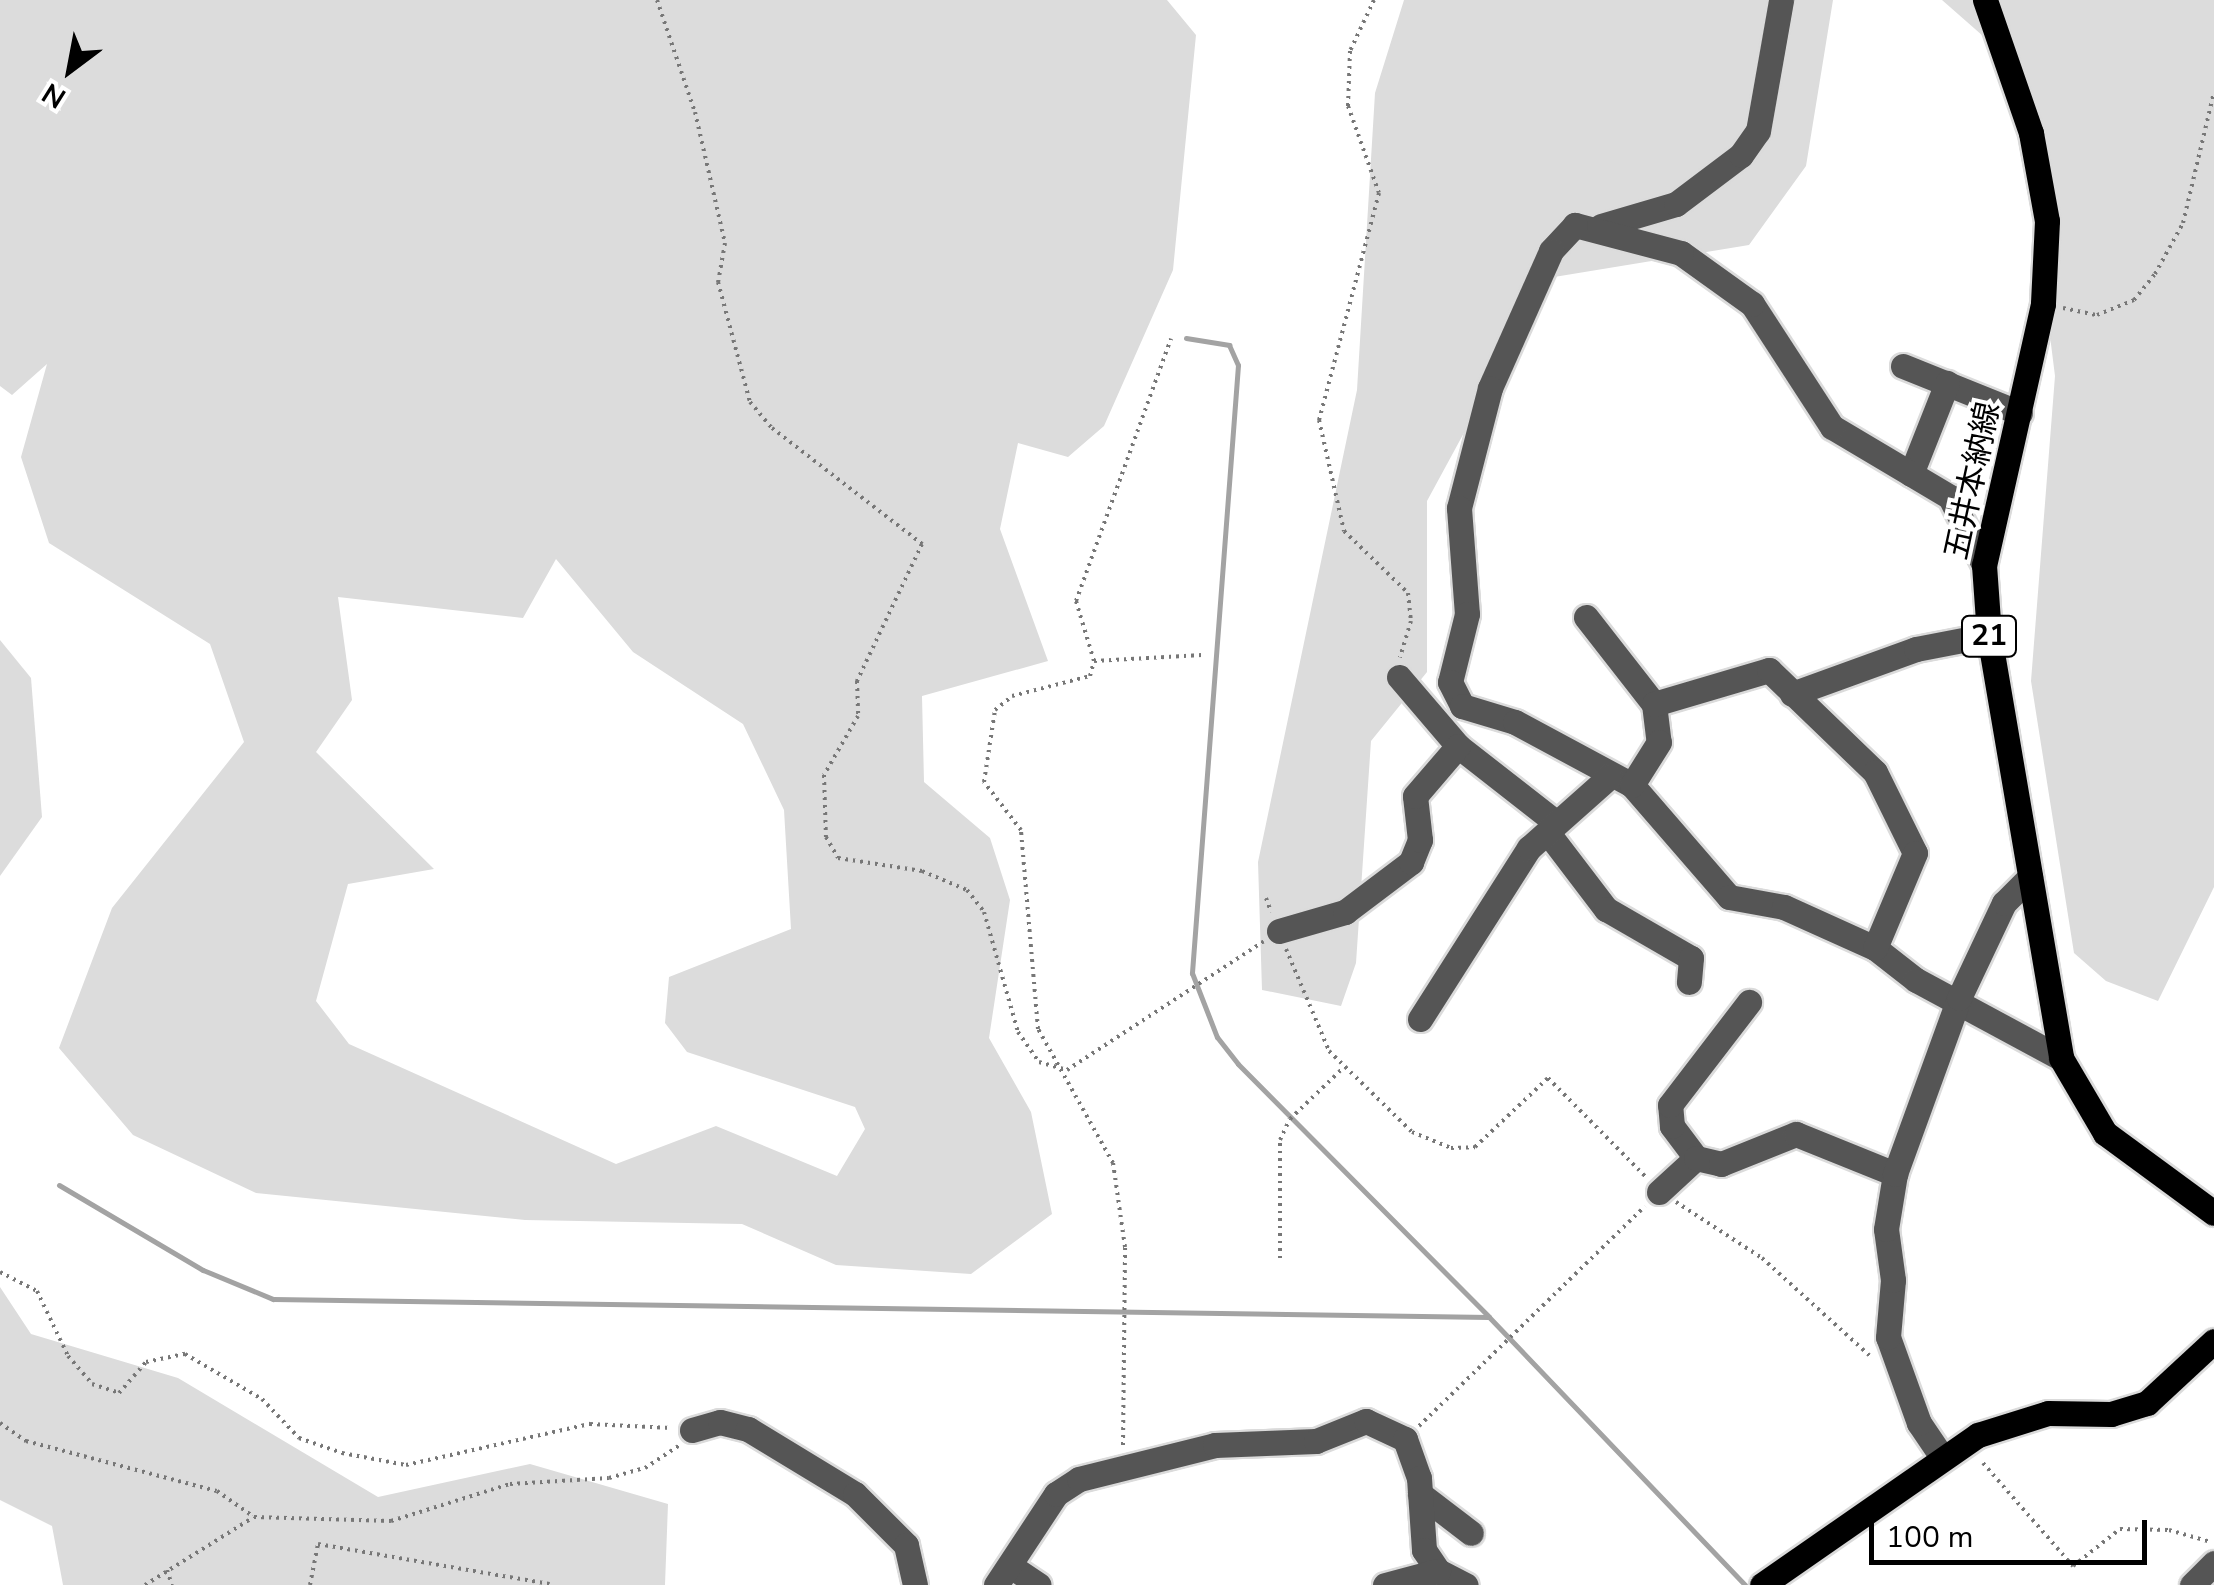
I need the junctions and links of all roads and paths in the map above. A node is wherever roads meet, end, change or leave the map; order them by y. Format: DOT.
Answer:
graph roads {
  1 [pos="657,0"];
  2 [pos="1374,0"];
  3 [pos="1782,0"];
  4 [pos="1984,0"];
  5 [pos="2214,92"];
  6 [pos="1601,226"];
  7 [pos="2043,304"];
  8 [pos="1171,339"];
  9 [pos="1903,366"];
  10 [pos="1947,383"];
  11 [pos="2020,414"];
  12 [pos="1911,474"];
  13 [pos="1984,564"];
  14 [pos="1586,617"];
  15 [pos="1989,635"];
  16 [pos="1202,655"];
  17 [pos="1094,661"];
  18 [pos="1400,677"];
  19 [pos="1792,694"];
  20 [pos="1654,704"];
  21 [pos="1492,716"];
  22 [pos="1461,749"];
  23 [pos="1621,781"];
  24 [pos="1551,827"];
  25 [pos="2030,878"];
  26 [pos="1278,931"];
  27 [pos="1875,948"];
  28 [pos="1689,982"];
  29 [pos="1958,998"];
  30 [pos="1749,1002"];
  31 [pos="1420,1019"];
  32 [pos="2060,1058"];
  33 [pos="1342,1069"];
  34 [pos="1067,1070"];
  35 [pos="1696,1158"];
  36 [pos="1895,1174"];
  37 [pos="1660,1192"];
  38 [pos="2214,1213"];
  39 [pos="1280,1258"];
  40 [pos="0,1272"];
  41 [pos="2214,1341"];
  42 [pos="1898,1376"];
  43 [pos="0,1423"];
  44 [pos="692,1430"];
  45 [pos="1404,1439"];
  46 [pos="1942,1457"];
  47 [pos="1983,1462"];
  48 [pos="1123,1469"];
  49 [pos="1420,1494"];
  50 [pos="254,1516"];
  51 [pos="1471,1533"];
  52 [pos="2214,1543"];
  53 [pos="2214,1562"];
  54 [pos="167,1569"];
  55 [pos="1438,1571"];
  56 [pos="1004,1576"];
  57 [pos="907,1582"];
  58 [pos="550,1584"];
  59 [pos="145,1585"];
  60 [pos="172,1585"];
  61 [pos="310,1585"];
  62 [pos="1039,1585"];
  63 [pos="1385,1585"];
  64 [pos="1466,1585"];
  65 [pos="1762,1585"];
  66 [pos="2192,1585"];
  1 -- 34 [label="path"];
  2 -- 18 [label="path"];
  3 -- 6 [label="street"];
  4 -- 7 [label="main road, 五井本納線 / 21"];
  5 -- 7 [label="path"];
  6 -- 12 [label="street"];
  6 -- 21 [label="street"];
  7 -- 11 [label="main road, 五井本納線 / 21"];
  8 -- 17 [label="path"];
  9 -- 10 [label="street"];
  10 -- 11 [label="street"];
  10 -- 12 [label="street"];
  11 -- 13 [label="main road, 五井本納線 / 21"];
  12 -- 13 [label="street"];
  13 -- 15 [label="main road, 五井本納線 / 21"];
  14 -- 20 [label="street"];
  15 -- 19 [label="street"];
  15 -- 25 [label="main road, 五井本納線 / 21"];
  16 -- 17 [label="path"];
  17 -- 34 [label="path"];
  18 -- 22 [label="street"];
  19 -- 20 [label="street"];
  19 -- 27 [label="street"];
  20 -- 23 [label="street"];
  21 -- 22 [label="street"];
  21 -- 23 [label="street"];
  22 -- 24 [label="street"];
  22 -- 26 [label="street"];
  23 -- 24 [label="street"];
  23 -- 27 [label="street"];
  24 -- 28 [label="street"];
  24 -- 31 [label="street"];
  25 -- 29 [label="street"];
  25 -- 32 [label="main road, 五井本納線 / 21"];
  26 -- 33 [label="path"];
  26 -- 34 [label="path"];
  27 -- 29 [label="street"];
  29 -- 32 [label="street"];
  29 -- 36 [label="street"];
  30 -- 35 [label="street"];
  32 -- 38 [label="main road, 五井本納線 / 21"];
  33 -- 37 [label="path"];
  33 -- 39 [label="path"];
  34 -- 48 [label="path"];
  35 -- 36 [label="street"];
  35 -- 37 [label="street"];
  36 -- 42 [label="street"];
  37 -- 42 [label="path"];
  37 -- 45 [label="path"];
  40 -- 44 [label="path"];
  41 -- 46 [label="main road"];
  42 -- 46 [label="street"];
  43 -- 50 [label="path"];
  44 -- 50 [label="path"];
  44 -- 57 [label="street"];
  45 -- 48 [label="street"];
  45 -- 49 [label="street"];
  46 -- 65 [label="main road"];
  47 -- 52 [label="path"];
  48 -- 56 [label="street"];
  49 -- 51 [label="street"];
  49 -- 55 [label="street"];
  50 -- 54 [label="path"];
  53 -- 66 [label="street"];
  54 -- 59 [label="path"];
  54 -- 60 [label="path"];
  55 -- 63 [label="street"];
  55 -- 64 [label="street"];
  56 -- 62 [label="street"];
  58 -- 61 [label="path"];
}
